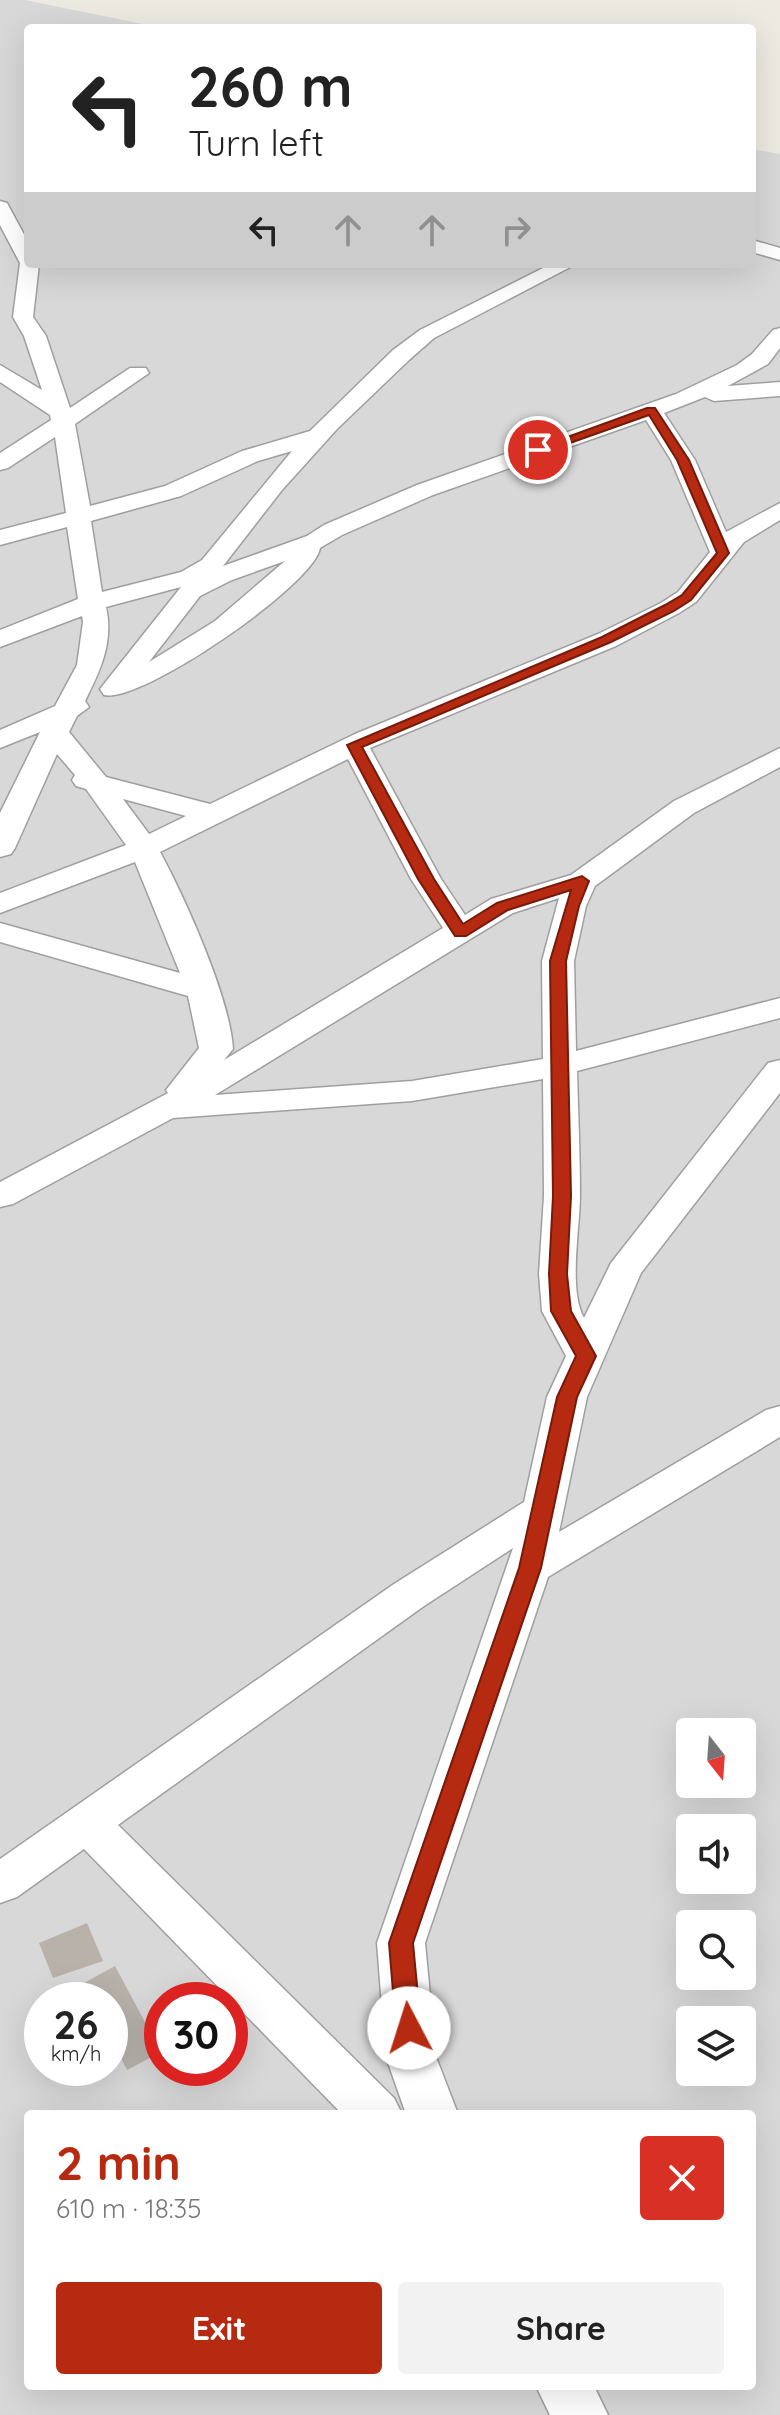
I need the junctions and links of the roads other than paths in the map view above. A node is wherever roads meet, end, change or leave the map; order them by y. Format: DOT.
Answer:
graph roads {
  1 [pos="0,207"];
  2 [pos="756,247"];
  3 [pos="24,254"];
  4 [pos="780,254"];
  5 [pos="27,268"];
  6 [pos="558,268"];
  7 [pos="780,334"];
  8 [pos="0,372"];
  9 [pos="138,373"];
  10 [pos="780,389"];
  11 [pos="684,399"];
  12 [pos="651,410"];
  13 [pos="60,416"];
  14 [pos="320,435"];
  15 [pos="261,453"];
  16 [pos="0,463"];
  17 [pos="274,485"];
  18 [pos="780,510"];
  19 [pos="78,517"];
  20 [pos="0,538"];
  21 [pos="316,541"];
  22 [pos="723,553"];
  23 [pos="212,565"];
  24 [pos="191,591"];
  25 [pos="92,603"];
  26 [pos="0,639"];
  27 [pos="114,689"];
  28 [pos="59,729"];
  29 [pos="8,730"];
  30 [pos="354,745"];
  31 [pos="780,756"];
  32 [pos="36,768"];
  33 [pos="97,782"];
  34 [pos="212,814"];
  35 [pos="0,848"];
  36 [pos="142,849"];
  37 [pos="582,881"];
  38 [pos="0,904"];
  39 [pos="0,932"];
  40 [pos="461,932"];
  41 [pos="202,990"];
  42 [pos="780,1008"];
  43 [pos="561,1064"];
  44 [pos="780,1070"];
  45 [pos="165,1108"];
  46 [pos="0,1196"];
  47 [pos="586,1356"];
  48 [pos="780,1419"];
  49 [pos="543,1509"];
  50 [pos="530,1568"];
  51 [pos="87,1823"];
  52 [pos="0,1884"];
  53 [pos="372,2110"];
  54 [pos="431,2110"];
  55 [pos="566,2390"];
  56 [pos="580,2415"];
  1 -- 3 [label="street"];
  2 -- 4 [label="street"];
  5 -- 13 [label="street"];
  6 -- 14 [label="street"];
  7 -- 11 [label="street"];
  8 -- 13 [label="street"];
  9 -- 13 [label="street"];
  10 -- 11 [label="street"];
  11 -- 12 [label="street"];
  12 -- 21 [label="street"];
  12 -- 22 [label="street"];
  13 -- 16 [label="street"];
  13 -- 19 [label="street"];
  14 -- 15 [label="street"];
  14 -- 17 [label="street"];
  15 -- 17 [label="street"];
  15 -- 19 [label="street"];
  17 -- 23 [label="street"];
  18 -- 22 [label="street"];
  19 -- 20 [label="street"];
  19 -- 25 [label="street"];
  21 -- 24 [label="street"];
  21 -- 27 [label="street"];
  22 -- 30 [label="street"];
  23 -- 24 [label="street"];
  23 -- 25 [label="street"];
  24 -- 27 [label="street"];
  25 -- 26 [label="street"];
  25 -- 28 [label="street"];
  27 -- 28 [label="street"];
  28 -- 29 [label="street"];
  28 -- 32 [label="street"];
  28 -- 33 [label="street"];
  30 -- 34 [label="street"];
  30 -- 40 [label="street"];
  31 -- 37 [label="street"];
  32 -- 33 [label="street"];
  32 -- 35 [label="street"];
  33 -- 34 [label="street"];
  33 -- 36 [label="street"];
  34 -- 36 [label="street"];
  36 -- 38 [label="street"];
  36 -- 41 [label="street"];
  37 -- 40 [label="street"];
  37 -- 43 [label="street"];
  39 -- 41 [label="street"];
  40 -- 45 [label="street"];
  41 -- 45 [label="street"];
  42 -- 43 [label="street"];
  43 -- 45 [label="street"];
  43 -- 47 [label="street"];
  44 -- 47 [label="street"];
  45 -- 46 [label="street"];
  47 -- 49 [label="street"];
  48 -- 50 [label="street"];
  49 -- 50 [label="street"];
  49 -- 51 [label="street"];
  50 -- 54 [label="street"];
  51 -- 52 [label="street"];
  51 -- 53 [label="street"];
  55 -- 56 [label="street"];
}
